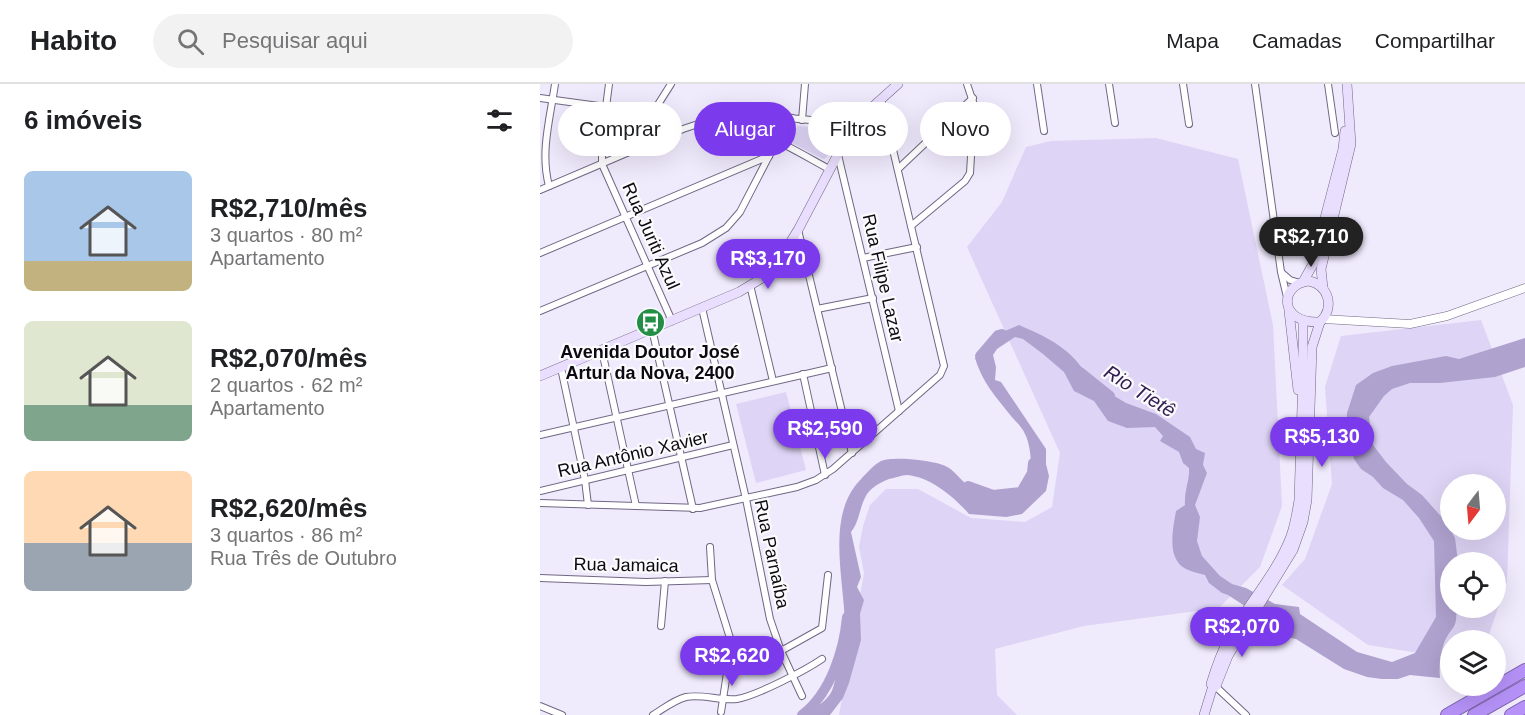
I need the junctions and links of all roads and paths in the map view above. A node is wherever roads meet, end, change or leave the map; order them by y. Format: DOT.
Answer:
graph roads {
  1 [pos="555,84"];
  2 [pos="609,84"];
  3 [pos="671,84"];
  4 [pos="806,84"];
  5 [pos="898,84"];
  6 [pos="968,84"];
  7 [pos="1037,84"];
  8 [pos="1109,84"];
  9 [pos="1183,84"];
  10 [pos="1255,84"];
  11 [pos="1328,84"];
  12 [pos="1341,84"];
  13 [pos="1347,84"];
  14 [pos="540,98"];
  15 [pos="973,98"];
  16 [pos="881,99"];
  17 [pos="552,100"];
  18 [pos="566,102"];
  19 [pos="607,102"];
  20 [pos="660,102"];
  21 [pos="878,102"];
  22 [pos="796,119"];
  23 [pos="802,120"];
  24 [pos="808,120"];
  25 [pos="1115,123"];
  26 [pos="1188,124"];
  27 [pos="1044,131"];
  28 [pos="1335,134"];
  29 [pos="796,152"];
  30 [pos="601,156"];
  31 [pos="620,156"];
  32 [pos="769,156"];
  33 [pos="836,156"];
  34 [pos="838,156"];
  35 [pos="602,164"];
  36 [pos="829,169"];
  37 [pos="898,169"];
  38 [pos="549,186"];
  39 [pos="540,190"];
  40 [pos="625,216"];
  41 [pos="911,226"];
  42 [pos="798,230"];
  43 [pos="917,247"];
  44 [pos="540,253"];
  45 [pos="863,258"];
  46 [pos="647,266"];
  47 [pos="1281,272"];
  48 [pos="1301,282"];
  49 [pos="750,285"];
  50 [pos="1323,288"];
  51 [pos="1525,288"];
  52 [pos="873,298"];
  53 [pos="1288,305"];
  54 [pos="702,308"];
  55 [pos="817,309"];
  56 [pos="540,311"];
  57 [pos="1323,317"];
  58 [pos="672,321"];
  59 [pos="1303,322"];
  60 [pos="652,330"];
  61 [pos="602,351"];
  62 [pos="561,368"];
  63 [pos="831,368"];
  64 [pos="803,374"];
  65 [pos="540,376"];
  66 [pos="773,381"];
  67 [pos="721,393"];
  68 [pos="669,405"];
  69 [pos="899,411"];
  70 [pos="1301,415"];
  71 [pos="617,417"];
  72 [pos="574,426"];
  73 [pos="540,435"];
  74 [pos="733,446"];
  75 [pos="852,453"];
  76 [pos="683,459"];
  77 [pos="629,470"];
  78 [pos="825,475"];
  79 [pos="585,480"];
  80 [pos="540,491"];
  81 [pos="746,499"];
  82 [pos="540,503"];
  83 [pos="588,505"];
  84 [pos="636,506"];
  85 [pos="693,509"];
  86 [pos="710,547"];
  87 [pos="828,575"];
  88 [pos="540,578"];
  89 [pos="712,580"];
  90 [pos="665,581"];
  91 [pos="1263,593"];
  92 [pos="661,626"];
  93 [pos="781,651"];
  94 [pos="822,659"];
  95 [pos="1525,670"];
  96 [pos="792,676"];
  97 [pos="1213,686"];
  98 [pos="1525,686"];
  99 [pos="802,696"];
  100 [pos="723,699"];
  101 [pos="540,706"];
  102 [pos="1525,707"];
  103 [pos="721,712"];
  104 [pos="561,715"];
  105 [pos="653,715"];
  106 [pos="1204,715"];
  107 [pos="1246,715"];
  108 [pos="1447,715"];
  109 [pos="1474,715"];
  110 [pos="1511,715"];
  1 -- 17 [label="street"];
  2 -- 19 [label="street"];
  3 -- 20 [label="street"];
  4 -- 23 [label="street"];
  5 -- 16 [label="main road"];
  6 -- 15 [label="street"];
  7 -- 27 [label="street"];
  8 -- 25 [label="street"];
  9 -- 26 [label="street"];
  10 -- 47 [label="street"];
  11 -- 28 [label="street"];
  12 -- 48 [label="main road"];
  13 -- 50 [label="main road"];
  14 -- 17 [label="street"];
  15 -- 37 [label="street"];
  15 -- 41 [label="street"];
  16 -- 21 [label="main road"];
  16 -- 37 [label="street"];
  17 -- 18 [label="street"];
  17 -- 38 [label="street"];
  22 -- 23 [label="street"];
  23 -- 24 [label="street"];
  29 -- 36 [label="street"];
  30 -- 35 [label="street"];
  31 -- 35 [label="street"];
  32 -- 40 [label="street"];
  32 -- 46 [label="street"];
  33 -- 36 [label="main road"];
  34 -- 45 [label="street, Rua Filipe Lazar"];
  35 -- 38 [label="street"];
  35 -- 40 [label="street, Rua Juriti Azul"];
  36 -- 42 [label="main road"];
  37 -- 41 [label="street"];
  38 -- 39 [label="street"];
  40 -- 44 [label="street"];
  40 -- 46 [label="street, Rua Juriti Azul"];
  41 -- 43 [label="street"];
  42 -- 49 [label="main road"];
  42 -- 55 [label="street"];
  43 -- 45 [label="street"];
  43 -- 69 [label="street"];
  45 -- 52 [label="street, Rua Filipe Lazar"];
  46 -- 56 [label="street"];
  46 -- 58 [label="street, Rua Juriti Azul"];
  47 -- 48 [label="street"];
  47 -- 53 [label="street"];
  48 -- 50 [label="main road"];
  48 -- 53 [label="main road"];
  49 -- 54 [label="main road"];
  49 -- 66 [label="street"];
  50 -- 57 [label="main road"];
  51 -- 57 [label="street"];
  52 -- 55 [label="street"];
  52 -- 69 [label="street, Rua Filipe Lazar"];
  53 -- 59 [label="main road"];
  53 -- 70 [label="main road"];
  54 -- 58 [label="main road"];
  54 -- 67 [label="street, Rua Parnaíba"];
  55 -- 63 [label="street"];
  57 -- 59 [label="main road"];
  57 -- 91 [label="main road"];
  58 -- 60 [label="main road"];
  59 -- 70 [label="main road"];
  60 -- 61 [label="main road"];
  60 -- 68 [label="street"];
  61 -- 62 [label="main road"];
  61 -- 71 [label="street"];
  62 -- 65 [label="main road"];
  62 -- 72 [label="street"];
  63 -- 64 [label="street"];
  63 -- 75 [label="street"];
  64 -- 66 [label="street"];
  64 -- 78 [label="street"];
  66 -- 67 [label="street"];
  67 -- 68 [label="street"];
  67 -- 74 [label="street, Rua Parnaíba"];
  68 -- 71 [label="street"];
  68 -- 76 [label="street"];
  69 -- 75 [label="street"];
  70 -- 91 [label="main road"];
  71 -- 72 [label="street"];
  71 -- 77 [label="street"];
  72 -- 73 [label="street"];
  72 -- 79 [label="street"];
  74 -- 76 [label="street, Rua Antônio Xavier"];
  74 -- 81 [label="street, Rua Parnaíba"];
  75 -- 78 [label="street"];
  76 -- 77 [label="street, Rua Antônio Xavier"];
  76 -- 85 [label="street"];
  77 -- 79 [label="street, Rua Antônio Xavier"];
  77 -- 84 [label="street"];
  78 -- 81 [label="street"];
  79 -- 80 [label="street, Rua Antônio Xavier"];
  79 -- 83 [label="street"];
  81 -- 85 [label="street"];
  81 -- 93 [label="street, Rua Parnaíba"];
  82 -- 83 [label="street"];
  83 -- 84 [label="street"];
  84 -- 85 [label="street"];
  86 -- 89 [label="street"];
  87 -- 93 [label="street"];
  88 -- 90 [label="street, Rua Jamaica"];
  89 -- 90 [label="street, Rua Jamaica"];
  89 -- 100 [label="street"];
  90 -- 92 [label="street"];
  91 -- 97 [label="main road"];
  93 -- 96 [label="street, Rua Parnaíba"];
  94 -- 96 [label="street"];
  95 -- 108 [label="highway"];
  96 -- 99 [label="street, Rua Parnaíba"];
  96 -- 100 [label="street"];
  97 -- 106 [label="main road"];
  97 -- 107 [label="street"];
  98 -- 109 [label="highway"];
  100 -- 103 [label="street"];
  100 -- 105 [label="street"];
  101 -- 104 [label="street"];
  102 -- 110 [label="highway"];
}
